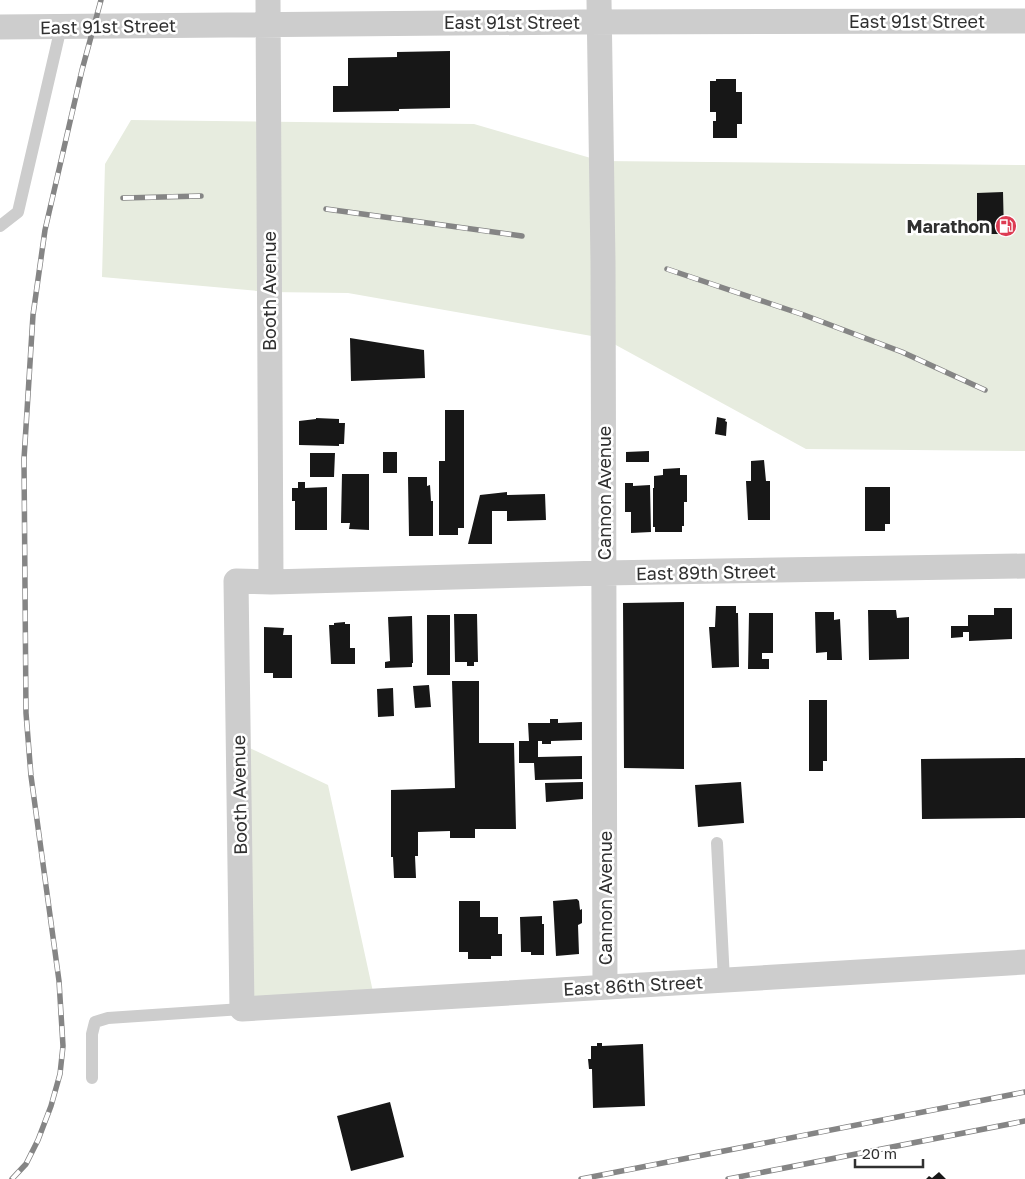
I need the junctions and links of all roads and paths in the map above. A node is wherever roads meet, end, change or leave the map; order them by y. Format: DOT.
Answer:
graph roads {
  1 [pos="599,11"];
  2 [pos="268,12"];
  3 [pos="1025,21"];
  4 [pos="0,27"];
  5 [pos="61,27"];
  6 [pos="0,226"];
  7 [pos="1025,566"];
  8 [pos="604,573"];
  9 [pos="236,581"];
  10 [pos="271,582"];
  11 [pos="717,843"];
  12 [pos="1025,962"];
  13 [pos="724,980"];
  14 [pos="605,987"];
  15 [pos="242,1010"];
  16 [pos="92,1078"];
  1 -- 2 [label="street, East 91st Street"];
  1 -- 3 [label="street, East 91st Street"];
  1 -- 8 [label="street, Cannon Avenue"];
  2 -- 5 [label="street, East 91st Street"];
  2 -- 10 [label="street, Booth Avenue"];
  4 -- 5 [label="street, East 91st Street"];
  5 -- 6 [label="lane"];
  7 -- 8 [label="street, East 89th Street"];
  8 -- 10 [label="street, East 89th Street"];
  8 -- 14 [label="street, Cannon Avenue"];
  9 -- 10 [label="street, East 89th Street"];
  9 -- 15 [label="street, Booth Avenue"];
  11 -- 13 [label="lane"];
  12 -- 13 [label="street, East 86th Street"];
  13 -- 14 [label="street, East 86th Street"];
  14 -- 15 [label="street, East 86th Street"];
  15 -- 16 [label="lane"];
}
